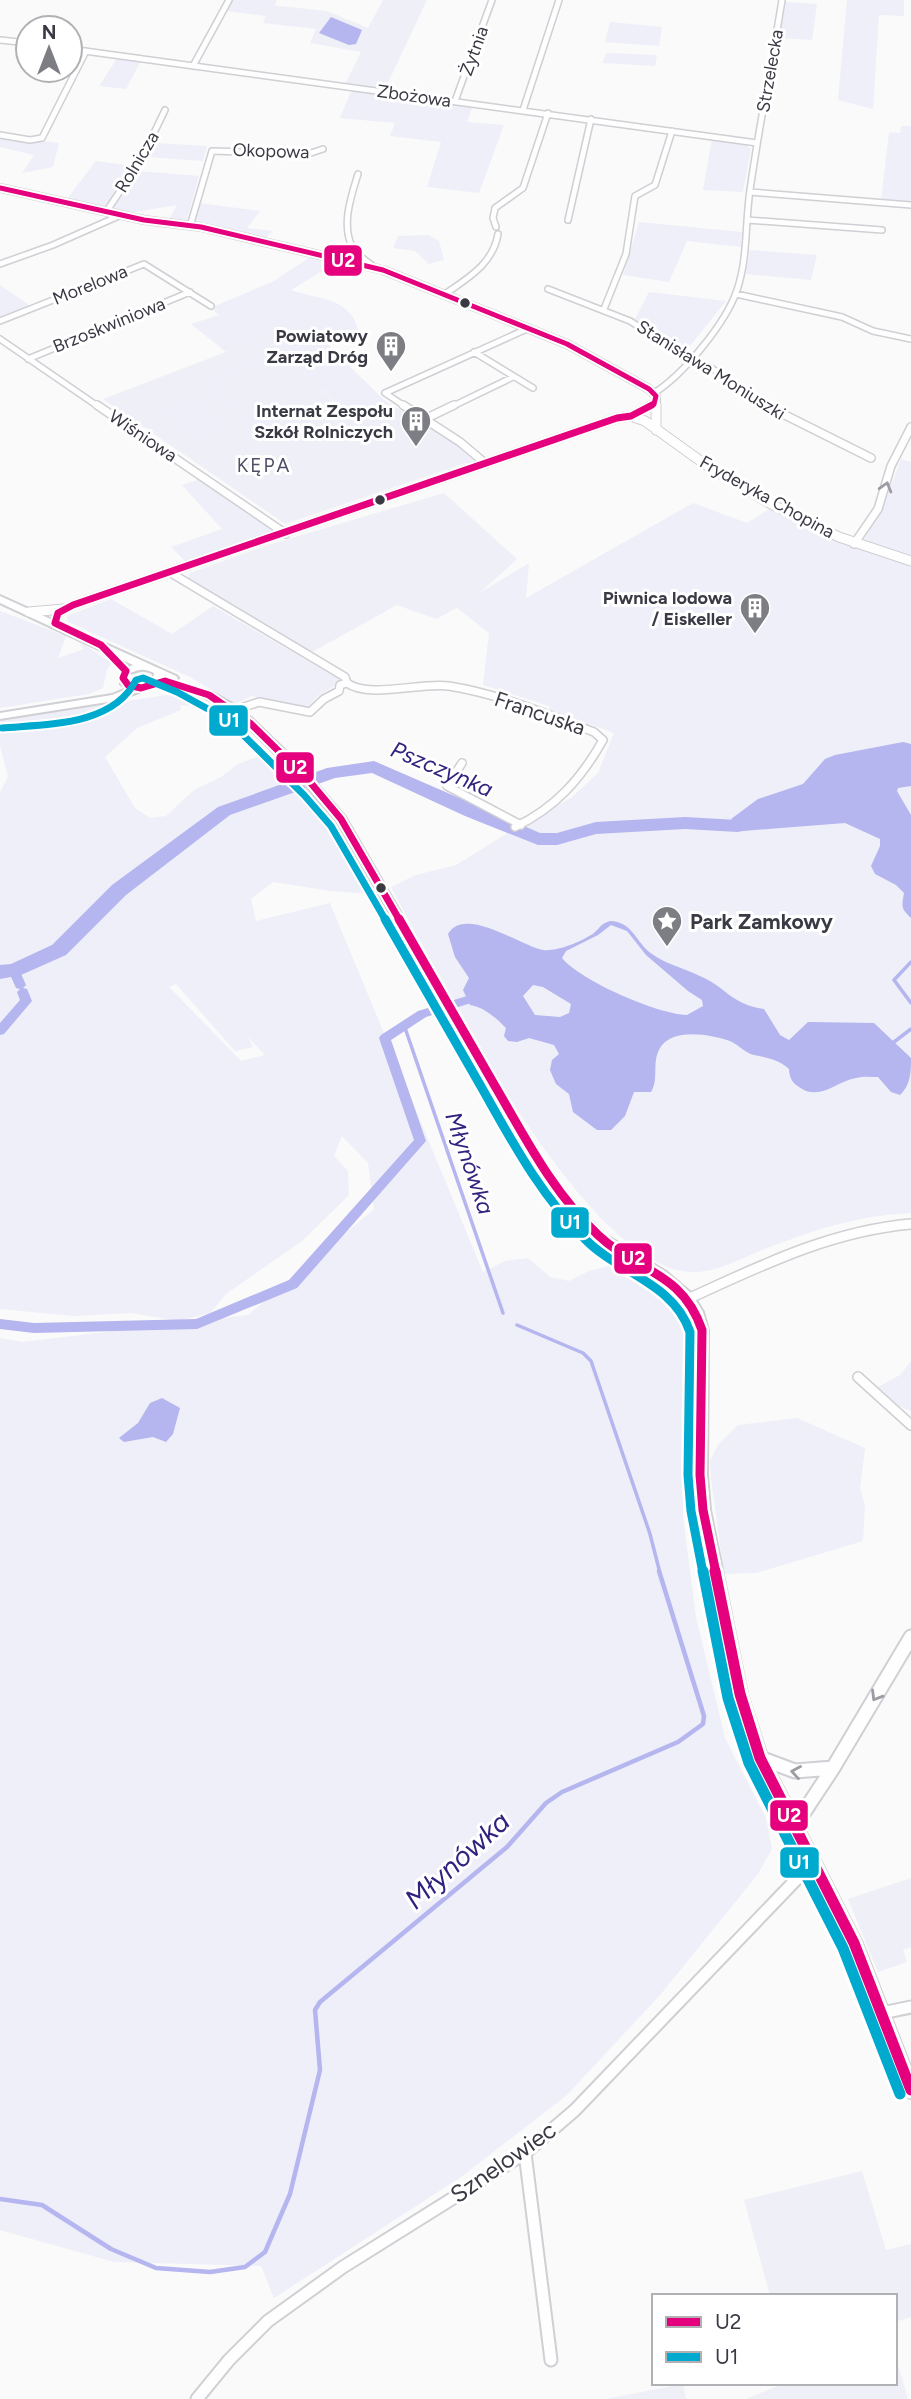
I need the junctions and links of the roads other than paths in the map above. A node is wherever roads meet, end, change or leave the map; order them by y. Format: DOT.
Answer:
graph roads {
  1 [pos="229,0"];
  2 [pos="492,0"];
  3 [pos="559,0"];
  4 [pos="782,0"];
  5 [pos="86,51"];
  6 [pos="193,66"];
  7 [pos="455,102"];
  8 [pos="165,110"];
  9 [pos="523,110"];
  10 [pos="548,113"];
  11 [pos="591,119"];
  12 [pos="672,131"];
  13 [pos="0,135"];
  14 [pos="757,143"];
  15 [pos="323,149"];
  16 [pos="358,174"];
  17 [pos="0,188"];
  18 [pos="750,192"];
  19 [pos="911,205"];
  20 [pos="106,212"];
  21 [pos="121,215"];
  22 [pos="747,219"];
  23 [pos="568,220"];
  24 [pos="190,226"];
  25 [pos="882,230"];
  26 [pos="359,255"];
  27 [pos="351,262"];
  28 [pos="0,264"];
  29 [pos="375,268"];
  30 [pos="548,289"];
  31 [pos="190,292"];
  32 [pos="445,294"];
  33 [pos="736,294"];
  34 [pos="211,306"];
  35 [pos="604,309"];
  36 [pos="0,321"];
  37 [pos="529,328"];
  38 [pos="0,339"];
  39 [pos="911,339"];
  40 [pos="474,352"];
  41 [pos="691,357"];
  42 [pos="28,359"];
  43 [pos="513,377"];
  44 [pos="533,388"];
  45 [pos="654,393"];
  46 [pos="654,404"];
  47 [pos="631,416"];
  48 [pos="425,419"];
  49 [pos="911,427"];
  50 [pos="656,430"];
  51 [pos="871,458"];
  52 [pos="486,464"];
  53 [pos="286,534"];
  54 [pos="854,544"];
  55 [pos="911,561"];
  56 [pos="171,573"];
  57 [pos="0,599"];
  58 [pos="63,609"];
  59 [pos="29,612"];
  60 [pos="55,623"];
  61 [pos="101,645"];
  62 [pos="142,665"];
  63 [pos="126,676"];
  64 [pos="158,677"];
  65 [pos="351,686"];
  66 [pos="138,688"];
  67 [pos="99,700"];
  68 [pos="235,710"];
  69 [pos="0,716"];
  70 [pos="462,763"];
  71 [pos="911,1224"];
  72 [pos="690,1298"];
  73 [pos="858,1377"];
  74 [pos="911,1425"];
  75 [pos="911,1637"];
  76 [pos="760,1758"];
  77 [pos="833,1768"];
  78 [pos="794,1827"];
  79 [pos="813,1862"];
  80 [pos="911,2007"];
  81 [pos="882,2013"];
  82 [pos="911,2090"];
  83 [pos="525,2153"];
  84 [pos="551,2360"];
  85 [pos="197,2399"];
  1 -- 6 [label="street"];
  2 -- 7 [label="street, Żytnia"];
  3 -- 9 [label="street"];
  4 -- 14 [label="street, Strzelecka"];
  5 -- 6 [label="street, Zbożowa"];
  5 -- 13 [label="street"];
  6 -- 7 [label="street, Zbożowa"];
  7 -- 9 [label="street, Zbożowa"];
  8 -- 20 [label="street, Rolnicza"];
  9 -- 10 [label="street, Zbożowa"];
  10 -- 11 [label="street, Zbożowa"];
  10 -- 32 [label="street"];
  11 -- 12 [label="street, Zbożowa"];
  11 -- 23 [label="street"];
  12 -- 14 [label="street, Zbożowa"];
  12 -- 35 [label="street"];
  14 -- 18 [label="street, Strzelecka"];
  15 -- 24 [label="street, Okopowa"];
  16 -- 26 [label="street"];
  17 -- 20 [label="street"];
  18 -- 19 [label="street"];
  18 -- 22 [label="street, Strzelecka"];
  20 -- 21 [label="street"];
  21 -- 24 [label="street"];
  21 -- 28 [label="street"];
  22 -- 25 [label="street"];
  22 -- 33 [label="street, Strzelecka"];
  24 -- 27 [label="street"];
  26 -- 27 [label="street"];
  26 -- 29 [label="street"];
  27 -- 29 [label="street"];
  29 -- 32 [label="street"];
  30 -- 35 [label="street, Stanisława Moniuszki"];
  31 -- 34 [label="street, Morelowa"];
  31 -- 36 [label="street, Morelowa"];
  31 -- 42 [label="street, Brzoskwiniowa"];
  32 -- 37 [label="street"];
  33 -- 39 [label="street"];
  33 -- 41 [label="street"];
  35 -- 41 [label="street, Stanisława Moniuszki"];
  37 -- 40 [label="street"];
  37 -- 45 [label="street"];
  38 -- 42 [label="street, Wiśniowa"];
  40 -- 43 [label="street"];
  40 -- 48 [label="street"];
  41 -- 45 [label="street"];
  41 -- 51 [label="street, Stanisława Moniuszki"];
  42 -- 53 [label="street, Wiśniowa"];
  43 -- 44 [label="street"];
  43 -- 48 [label="street"];
  45 -- 46 [label="street"];
  46 -- 47 [label="street"];
  46 -- 50 [label="street"];
  47 -- 50 [label="street, Fryderyka Chopina"];
  47 -- 52 [label="street"];
  48 -- 52 [label="street"];
  54 -- 49 [label="street, one-way"];
  50 -- 54 [label="street, Fryderyka Chopina"];
  52 -- 53 [label="street"];
  53 -- 56 [label="street"];
  54 -- 55 [label="street, Fryderyka Chopina"];
  56 -- 58 [label="street"];
  56 -- 65 [label="street"];
  57 -- 59 [label="main road"];
  58 -- 59 [label="street"];
  58 -- 60 [label="street"];
  59 -- 60 [label="main road"];
  60 -- 61 [label="main road"];
  61 -- 62 [label="main road"];
  61 -- 63 [label="main road"];
  62 -- 63 [label="main road"];
  62 -- 64 [label="main road"];
  63 -- 66 [label="main road"];
  63 -- 67 [label="main road"];
  64 -- 66 [label="main road"];
  64 -- 68 [label="main road"];
  65 -- 68 [label="street"];
  65 -- 70 [label="street, Francuska"];
  66 -- 67 [label="main road"];
  67 -- 69 [label="main road"];
  68 -- 72 [label="main road"];
  71 -- 72 [label="street"];
  72 -- 76 [label="main road"];
  73 -- 74 [label="street"];
  75 -- 77 [label="street, one-way"];
  77 -- 76 [label="street, one-way"];
  76 -- 78 [label="main road"];
  77 -- 78 [label="street"];
  78 -- 79 [label="main road"];
  79 -- 81 [label="main road"];
  79 -- 83 [label="street, Sznelowiec"];
  80 -- 81 [label="street"];
  81 -- 82 [label="main road"];
  83 -- 84 [label="street"];
  83 -- 85 [label="street, Sznelowiec"];
}
